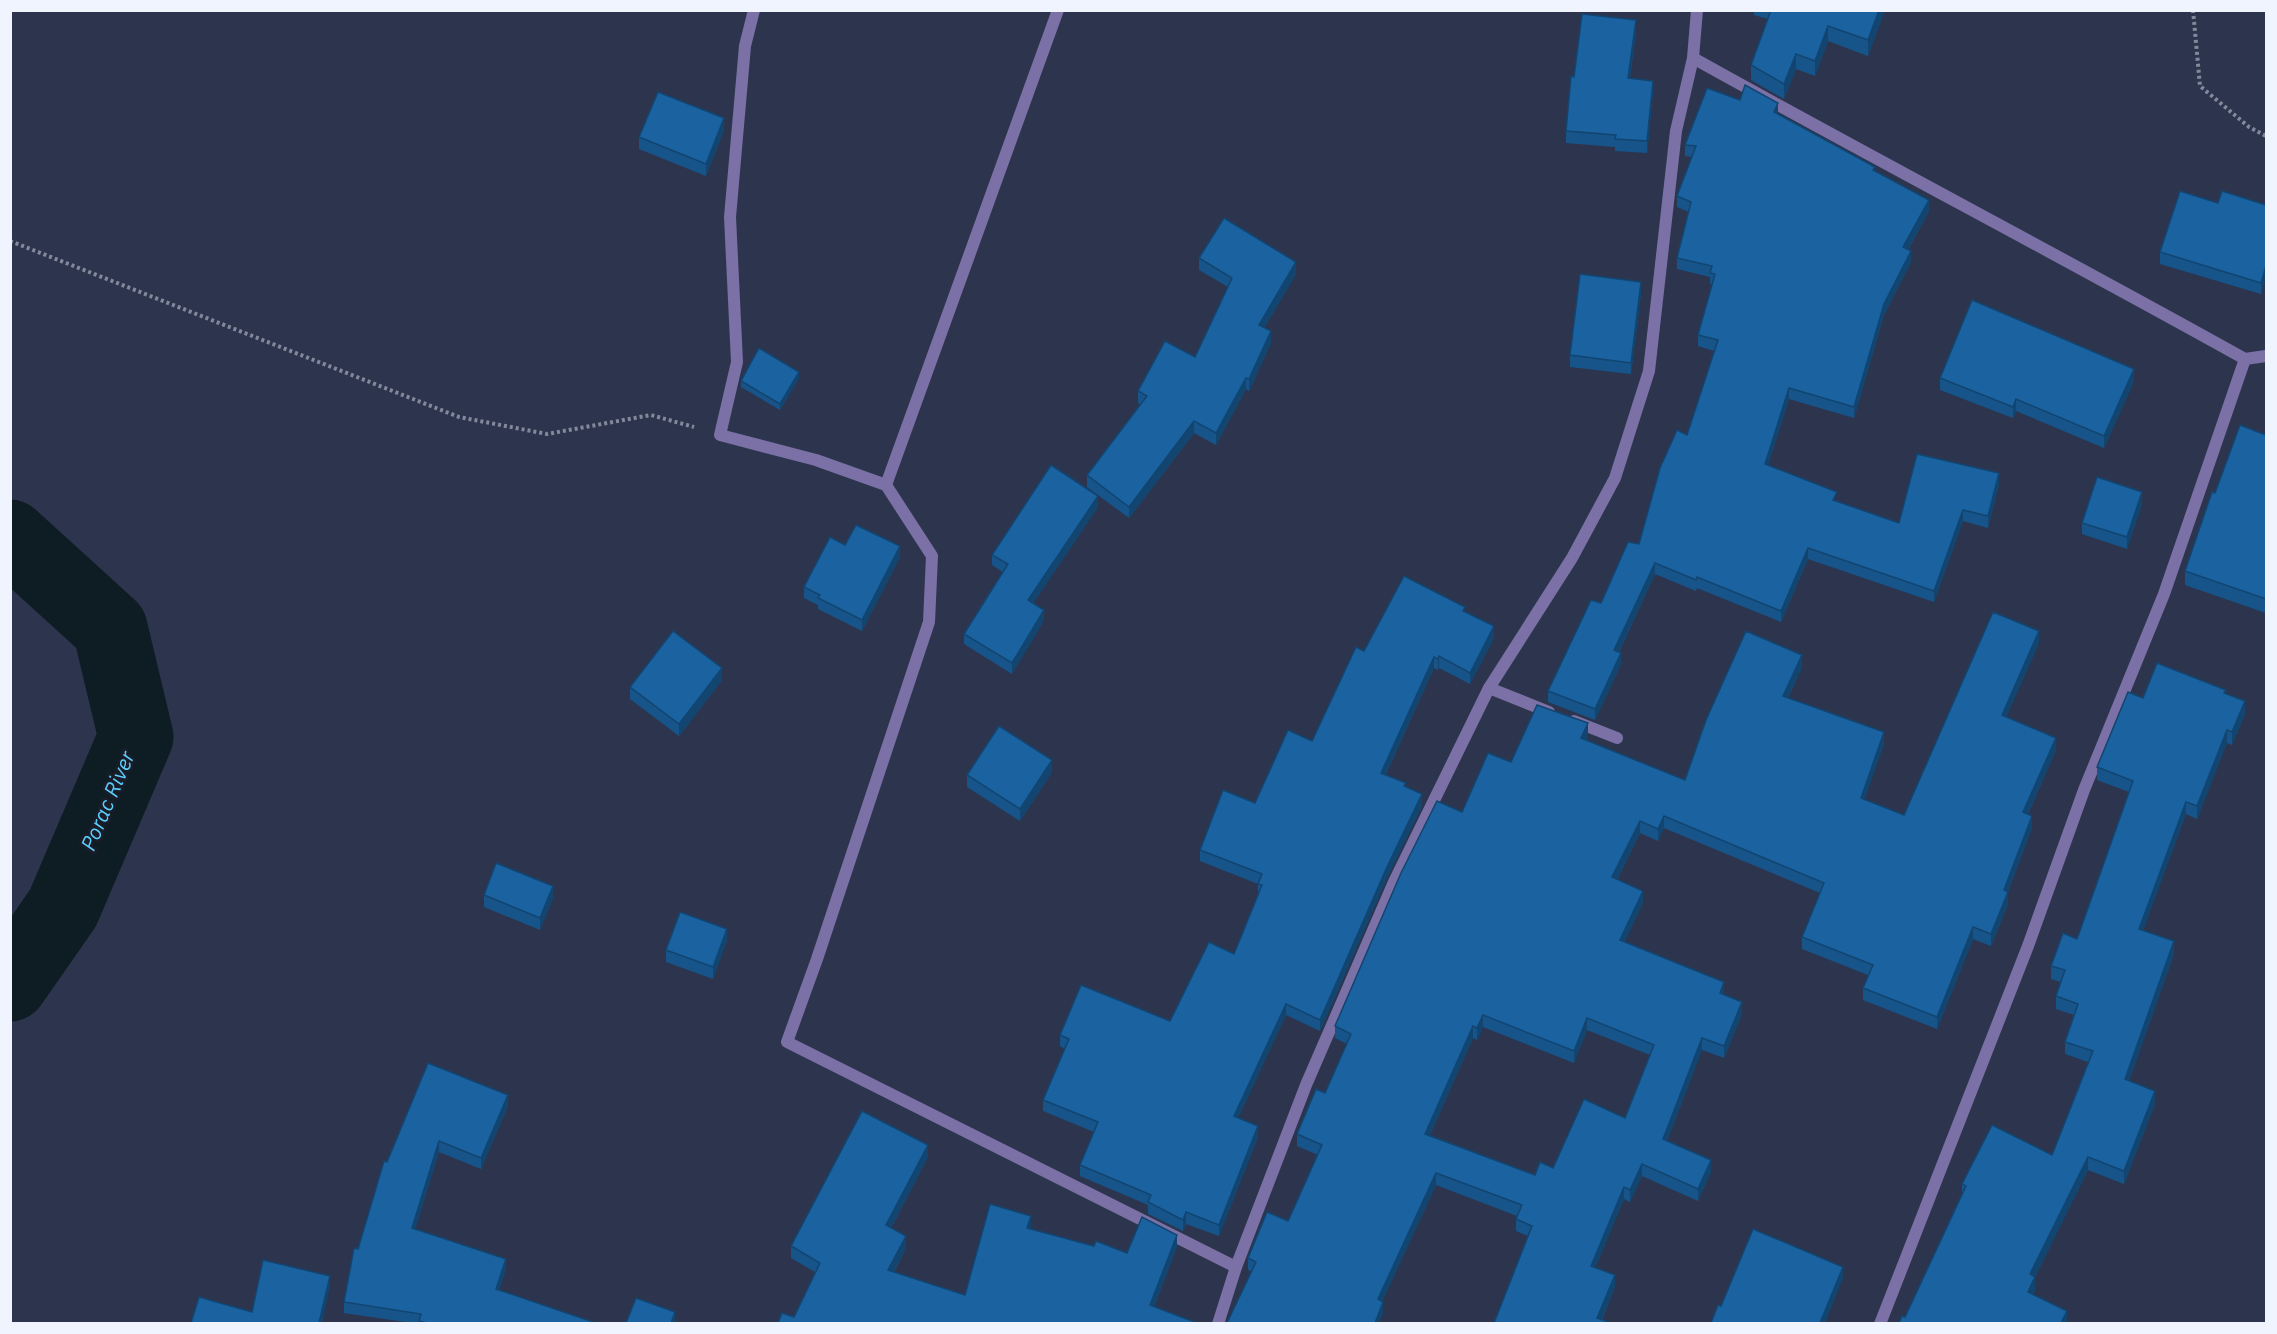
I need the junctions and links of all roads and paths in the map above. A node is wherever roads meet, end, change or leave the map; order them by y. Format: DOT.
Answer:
graph roads {
  1 [pos="754,10"];
  2 [pos="1058,10"];
  3 [pos="1697,10"];
  4 [pos="2193,10"];
  5 [pos="1693,58"];
  6 [pos="2266,136"];
  7 [pos="10,241"];
  8 [pos="2266,356"];
  9 [pos="2245,359"];
  10 [pos="720,435"];
  11 [pos="886,484"];
  12 [pos="1489,688"];
  13 [pos="1617,738"];
  14 [pos="1236,1267"];
  15 [pos="1218,1323"];
  16 [pos="1880,1323"];
  1 -- 10 [label="street"];
  2 -- 11 [label="street"];
  3 -- 5 [label="street"];
  4 -- 6 [label="path"];
  5 -- 9 [label="street"];
  5 -- 12 [label="street"];
  7 -- 10 [label="path"];
  8 -- 9 [label="street"];
  9 -- 16 [label="street"];
  10 -- 11 [label="street"];
  11 -- 14 [label="street"];
  12 -- 13 [label="street"];
  12 -- 14 [label="street"];
  14 -- 15 [label="street"];
}
